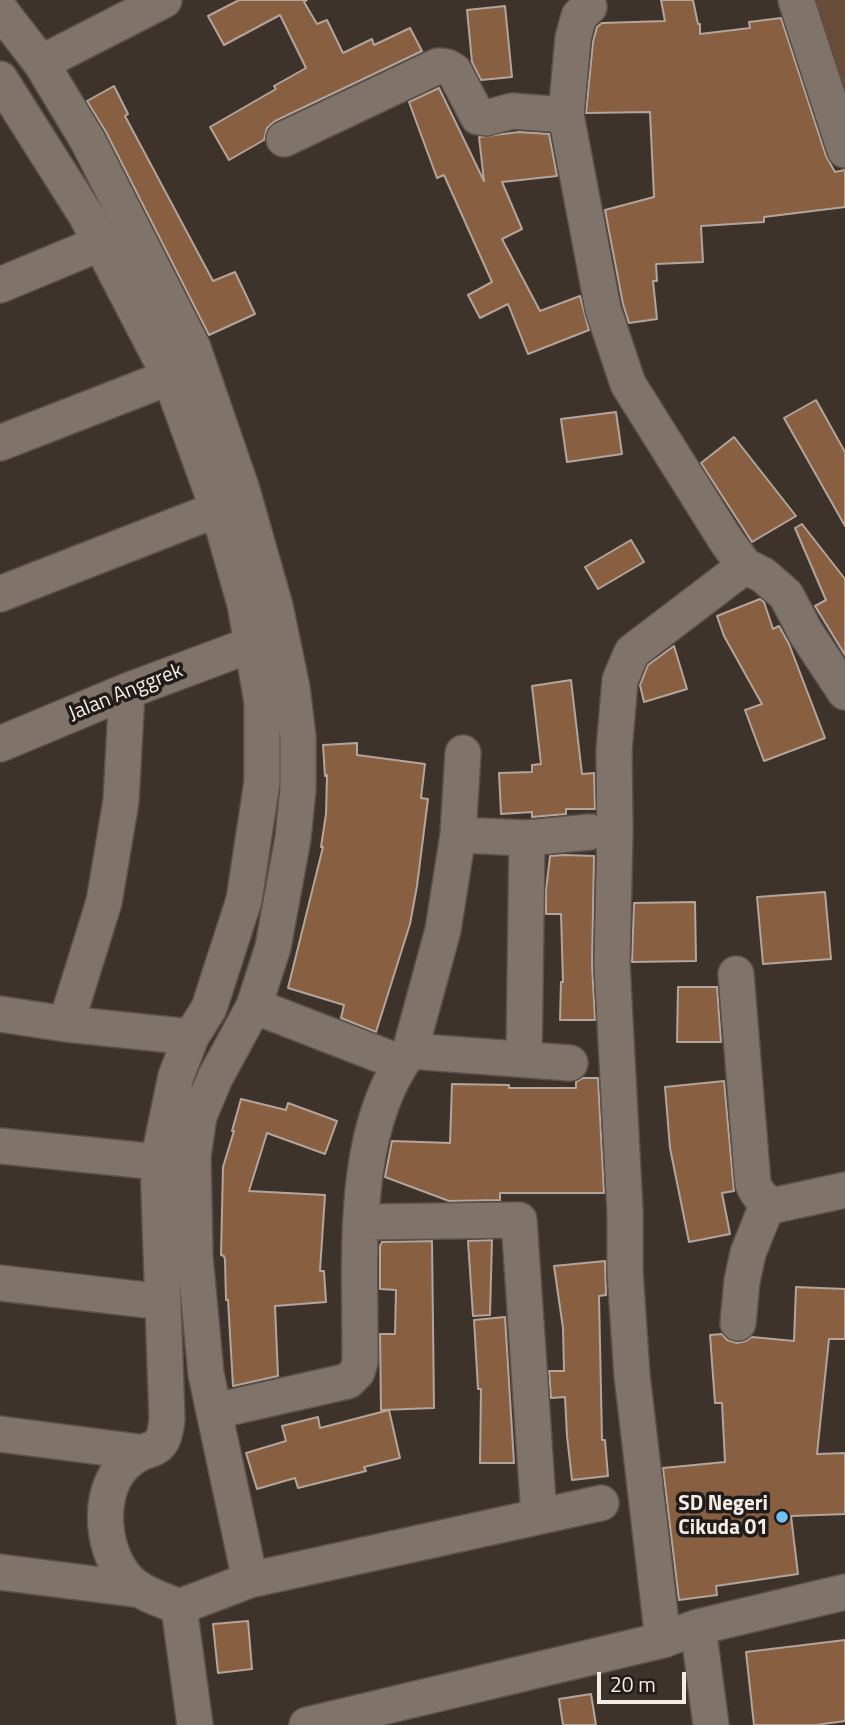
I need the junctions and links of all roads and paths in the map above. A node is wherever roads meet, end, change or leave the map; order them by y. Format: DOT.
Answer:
graph roads {
  1 [pos="796,0"];
  2 [pos="151,3"];
  3 [pos="589,7"];
  4 [pos="0,10"];
  5 [pos="41,63"];
  6 [pos="0,79"];
  7 [pos="566,115"];
  8 [pos="13,124"];
  9 [pos="284,139"];
  10 [pos="845,149"];
  11 [pos="101,243"];
  12 [pos="0,285"];
  13 [pos="170,377"];
  14 [pos="0,443"];
  15 [pos="218,509"];
  16 [pos="745,566"];
  17 [pos="0,594"];
  18 [pos="253,644"];
  19 [pos="127,691"];
  20 [pos="845,692"];
  21 [pos="0,744"];
  22 [pos="463,753"];
  23 [pos="590,832"];
  24 [pos="458,835"];
  25 [pos="527,838"];
  26 [pos="736,974"];
  27 [pos="254,1006"];
  28 [pos="0,1014"];
  29 [pos="66,1024"];
  30 [pos="191,1037"];
  31 [pos="405,1057"];
  32 [pos="524,1059"];
  33 [pos="570,1063"];
  34 [pos="0,1146"];
  35 [pos="158,1162"];
  36 [pos="845,1189"];
  37 [pos="768,1203"];
  38 [pos="361,1222"];
  39 [pos="0,1283"];
  40 [pos="163,1302"];
  41 [pos="738,1323"];
  42 [pos="215,1411"];
  43 [pos="0,1434"];
  44 [pos="139,1452"];
  45 [pos="601,1503"];
  46 [pos="539,1516"];
  47 [pos="0,1572"];
  48 [pos="250,1580"];
  49 [pos="141,1590"];
  50 [pos="845,1592"];
  51 [pos="179,1607"];
  52 [pos="698,1627"];
  53 [pos="663,1640"];
  54 [pos="195,1725"];
  55 [pos="307,1725"];
  56 [pos="711,1725"];
  1 -- 10 [label="street"];
  2 -- 5 [label="street"];
  3 -- 7 [label="street"];
  4 -- 5 [label="street"];
  5 -- 27 [label="street"];
  6 -- 8 [label="street"];
  7 -- 9 [label="street"];
  7 -- 16 [label="street"];
  8 -- 11 [label="street"];
  11 -- 12 [label="street"];
  11 -- 13 [label="street"];
  13 -- 14 [label="street"];
  13 -- 15 [label="street"];
  15 -- 17 [label="street"];
  15 -- 18 [label="street"];
  16 -- 20 [label="street"];
  16 -- 53 [label="street"];
  18 -- 19 [label="street, Jalan Anggrek"];
  18 -- 30 [label="street"];
  19 -- 21 [label="street, Jalan Anggrek"];
  19 -- 29 [label="street"];
  22 -- 24 [label="street"];
  23 -- 25 [label="street"];
  24 -- 25 [label="street"];
  24 -- 31 [label="street"];
  25 -- 32 [label="street"];
  26 -- 37 [label="street"];
  27 -- 31 [label="street"];
  27 -- 42 [label="street"];
  28 -- 29 [label="street"];
  29 -- 30 [label="street"];
  30 -- 35 [label="street"];
  31 -- 32 [label="street"];
  31 -- 38 [label="street"];
  32 -- 33 [label="street"];
  34 -- 35 [label="street"];
  35 -- 40 [label="street"];
  36 -- 37 [label="street"];
  37 -- 41 [label="street"];
  38 -- 42 [label="street"];
  38 -- 46 [label="street"];
  39 -- 40 [label="street"];
  40 -- 44 [label="street"];
  42 -- 48 [label="street"];
  43 -- 44 [label="street"];
  44 -- 49 [label="street"];
  45 -- 46 [label="street"];
  46 -- 48 [label="street"];
  47 -- 49 [label="street"];
  48 -- 51 [label="street"];
  49 -- 51 [label="street"];
  50 -- 52 [label="street"];
  51 -- 54 [label="street"];
  52 -- 53 [label="street"];
  52 -- 56 [label="street"];
  53 -- 55 [label="street"];
}
